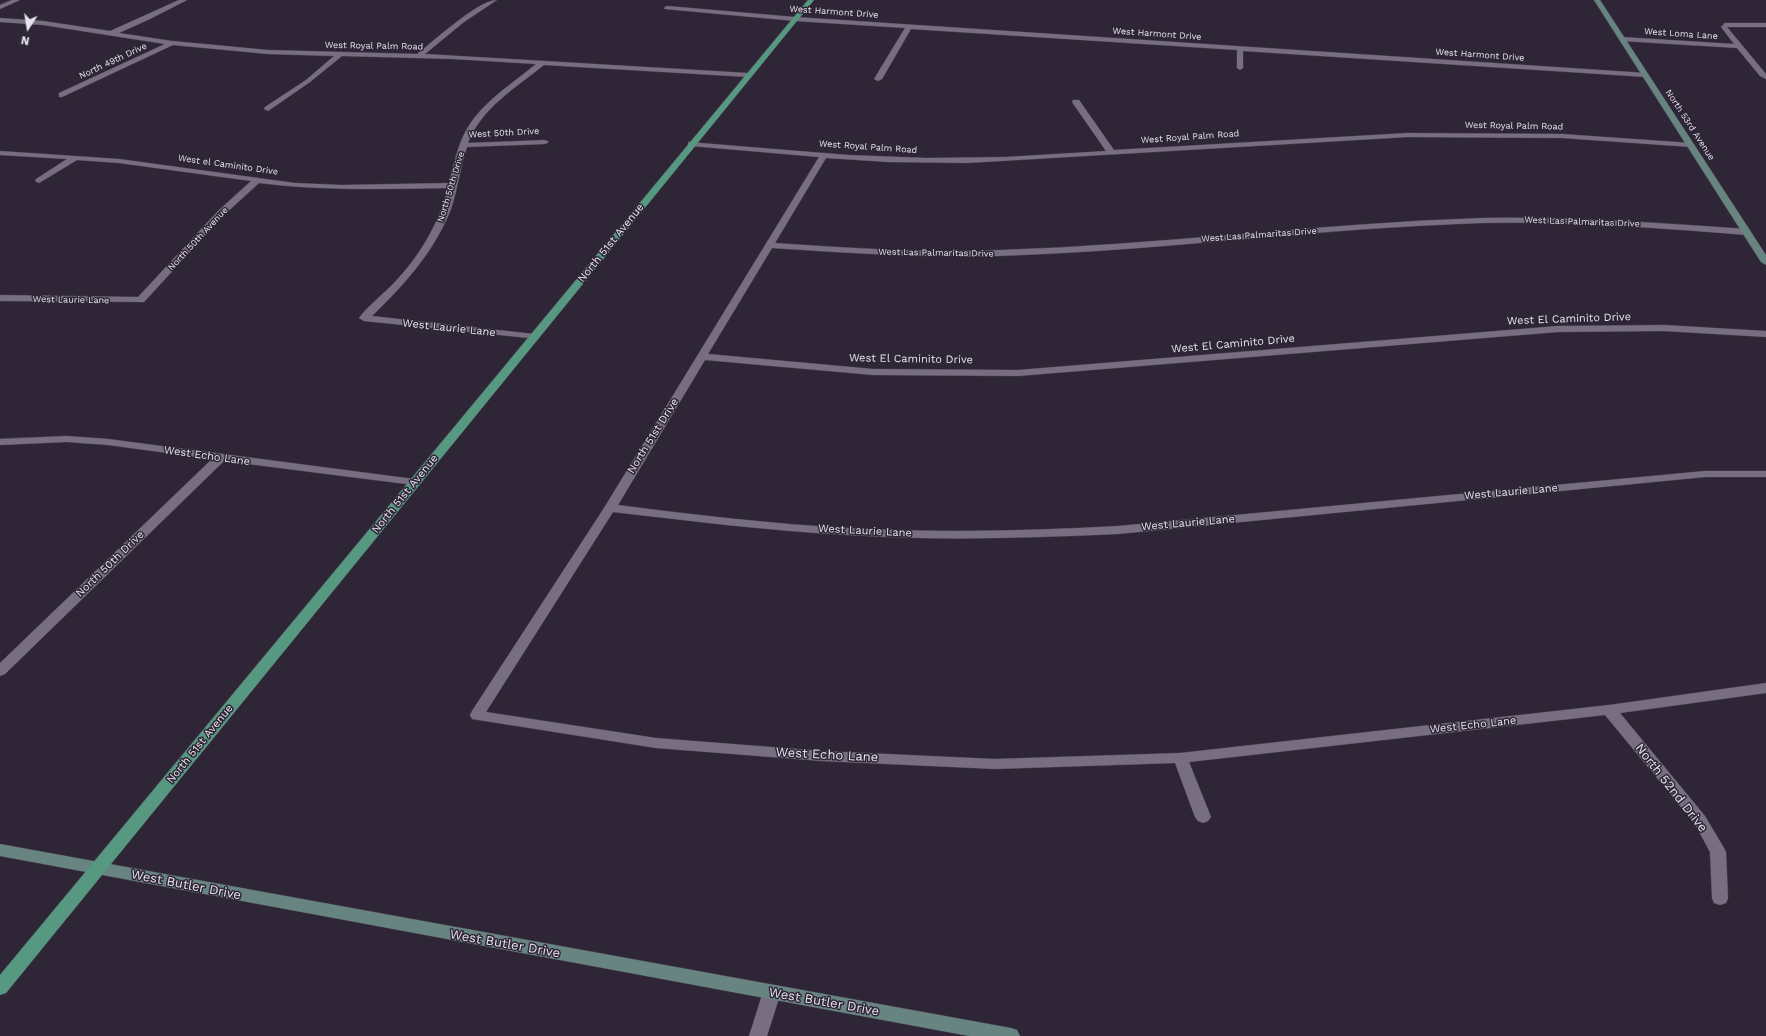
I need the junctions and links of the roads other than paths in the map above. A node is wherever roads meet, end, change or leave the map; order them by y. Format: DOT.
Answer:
graph roads {
  1 [pos="17,0"];
  2 [pos="184,0"];
  3 [pos="493,0"];
  4 [pos="811,0"];
  5 [pos="1597,0"];
  6 [pos="0,7"];
  7 [pos="667,8"];
  8 [pos="795,19"];
  9 [pos="0,20"];
  10 [pos="1766,25"];
  11 [pos="909,26"];
  12 [pos="110,34"];
  13 [pos="1622,39"];
  14 [pos="172,43"];
  15 [pos="1740,46"];
  16 [pos="1240,48"];
  17 [pos="339,55"];
  18 [pos="419,56"];
  19 [pos="543,62"];
  20 [pos="1240,68"];
  21 [pos="748,75"];
  22 [pos="1646,75"];
  23 [pos="1766,77"];
  24 [pos="878,79"];
  25 [pos="62,95"];
  26 [pos="1076,102"];
  27 [pos="268,109"];
  28 [pos="545,142"];
  29 [pos="691,144"];
  30 [pos="464,145"];
  31 [pos="1691,145"];
  32 [pos="1111,152"];
  33 [pos="0,153"];
  34 [pos="824,155"];
  35 [pos="75,157"];
  36 [pos="257,180"];
  37 [pos="38,181"];
  38 [pos="454,185"];
  39 [pos="1747,232"];
  40 [pos="771,245"];
  41 [pos="1766,262"];
  42 [pos="0,298"];
  43 [pos="141,300"];
  44 [pos="364,318"];
  45 [pos="1766,334"];
  46 [pos="534,338"];
  47 [pos="702,357"];
  48 [pos="0,442"];
  49 [pos="220,458"];
  50 [pos="1766,474"];
  51 [pos="414,482"];
  52 [pos="610,508"];
  53 [pos="0,671"];
  54 [pos="1766,688"];
  55 [pos="1609,710"];
  56 [pos="477,715"];
  57 [pos="1180,758"];
  58 [pos="1203,817"];
  59 [pos="0,850"];
  60 [pos="98,869"];
  61 [pos="1720,898"];
  62 [pos="0,988"];
  63 [pos="772,992"];
  64 [pos="758,1036"];
  65 [pos="1011,1036"];
  1 -- 6 [label="street"];
  2 -- 12 [label="street"];
  3 -- 18 [label="street"];
  4 -- 8 [label="main road, North 51st Avenue"];
  5 -- 13 [label="street, North 53rd Avenue"];
  7 -- 8 [label="street, West Harmont Drive"];
  8 -- 11 [label="street, West Harmont Drive"];
  8 -- 21 [label="main road, North 51st Avenue"];
  9 -- 12 [label="street, West Royal Palm Road"];
  10 -- 15 [label="street, West Loma Lane"];
  11 -- 16 [label="street, West Harmont Drive"];
  11 -- 24 [label="street"];
  12 -- 14 [label="street, West Royal Palm Road"];
  13 -- 15 [label="street, West Loma Lane"];
  13 -- 22 [label="street, North 53rd Avenue"];
  14 -- 17 [label="street, West Royal Palm Road"];
  14 -- 25 [label="street, North 49th Drive"];
  15 -- 23 [label="street"];
  16 -- 20 [label="street"];
  16 -- 22 [label="street, West Harmont Drive"];
  17 -- 18 [label="street, West Royal Palm Road"];
  17 -- 27 [label="street"];
  18 -- 19 [label="street, West Royal Palm Road"];
  19 -- 21 [label="street, West Royal Palm Road"];
  19 -- 30 [label="street, North 50th Drive"];
  21 -- 29 [label="main road, North 51st Avenue"];
  22 -- 31 [label="street, North 53rd Avenue"];
  26 -- 32 [label="street"];
  28 -- 30 [label="street, West 50th Drive"];
  29 -- 34 [label="street, West Royal Palm Road"];
  29 -- 46 [label="main road, North 51st Avenue"];
  30 -- 38 [label="street, North 50th Drive"];
  31 -- 32 [label="street, West Royal Palm Road"];
  31 -- 39 [label="street, North 53rd Avenue"];
  32 -- 34 [label="street, West Royal Palm Road"];
  33 -- 35 [label="street, West el Caminito Drive"];
  34 -- 40 [label="street, North 51st Drive"];
  35 -- 36 [label="street, West el Caminito Drive"];
  35 -- 37 [label="street"];
  36 -- 38 [label="street, West el Caminito Drive"];
  36 -- 43 [label="street, North 50th Avenue"];
  38 -- 44 [label="street, North 50th Drive"];
  39 -- 40 [label="street, West Las Palmaritas Drive"];
  39 -- 41 [label="street, North 53rd Avenue"];
  40 -- 47 [label="street, North 51st Drive"];
  42 -- 43 [label="street, West Laurie Lane"];
  44 -- 46 [label="street, West Laurie Lane"];
  45 -- 47 [label="street, West El Caminito Drive"];
  46 -- 51 [label="main road, North 51st Avenue"];
  47 -- 52 [label="street, North 51st Drive"];
  48 -- 49 [label="street, West Echo Lane"];
  49 -- 51 [label="street, West Echo Lane"];
  49 -- 53 [label="street, North 50th Drive"];
  50 -- 52 [label="street, West Laurie Lane"];
  51 -- 60 [label="main road, North 51st Avenue"];
  52 -- 56 [label="street, North 51st Drive"];
  54 -- 55 [label="street, West Echo Lane"];
  55 -- 57 [label="street, West Echo Lane"];
  55 -- 61 [label="street, North 52nd Drive"];
  56 -- 57 [label="street, West Echo Lane"];
  57 -- 58 [label="street"];
  59 -- 60 [label="street, West Butler Drive"];
  60 -- 62 [label="main road, North 51st Avenue"];
  60 -- 63 [label="street, West Butler Drive"];
  63 -- 64 [label="street"];
  63 -- 65 [label="street, West Butler Drive"];
}
